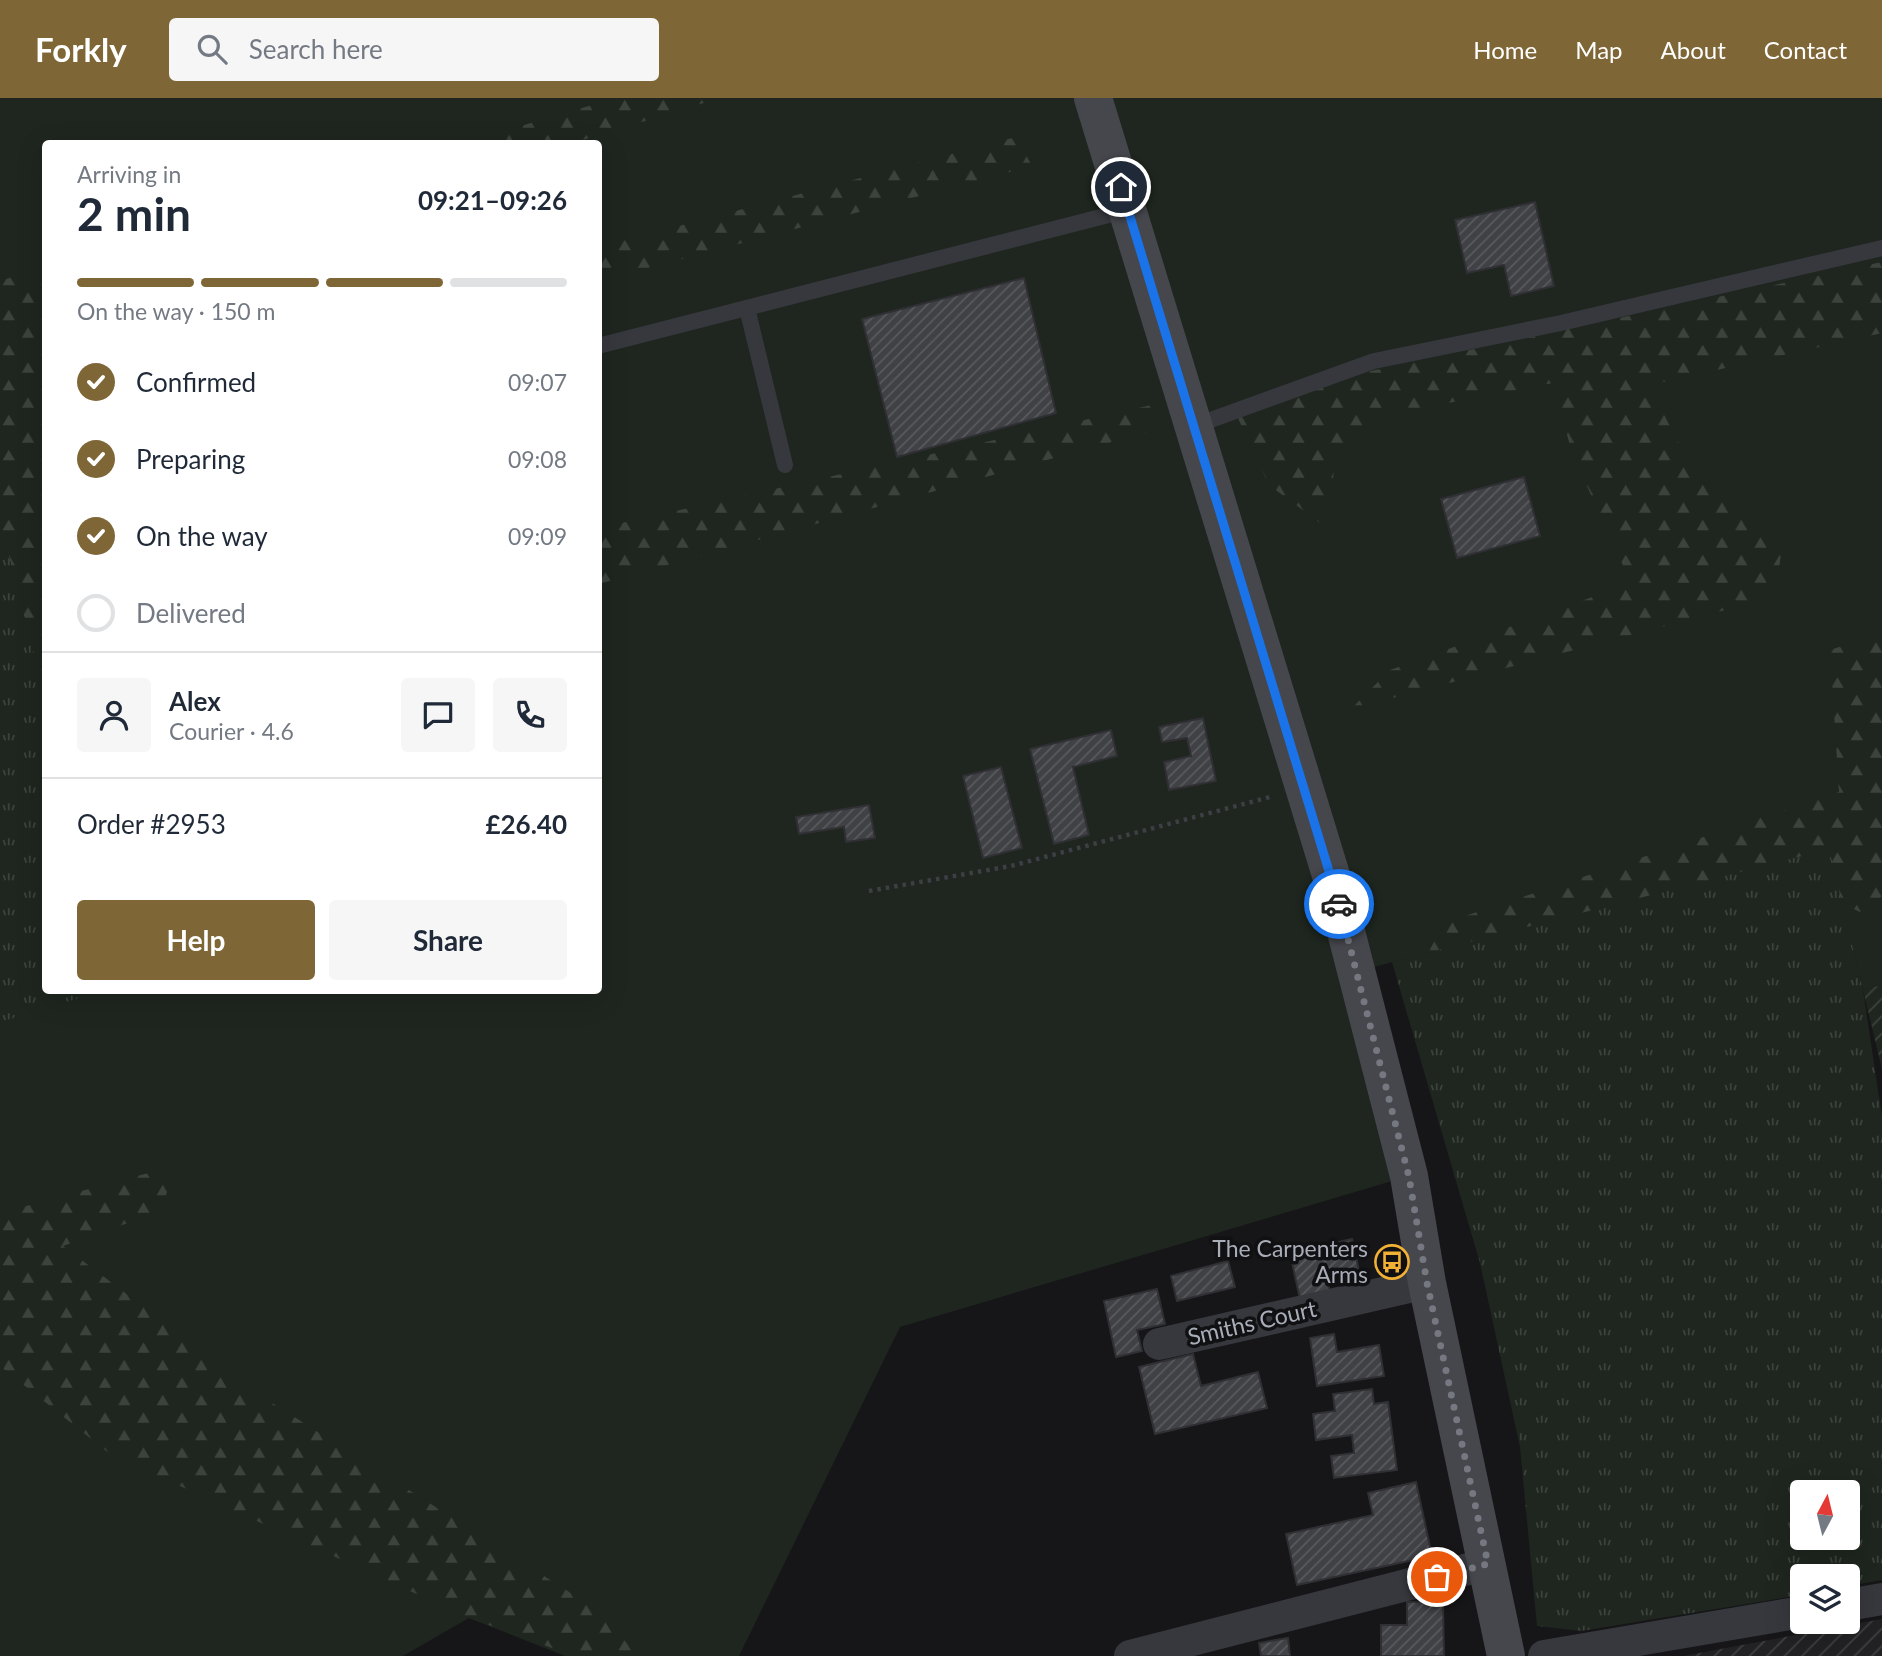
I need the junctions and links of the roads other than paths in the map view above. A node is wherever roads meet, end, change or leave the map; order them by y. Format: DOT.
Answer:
graph roads {
  1 [pos="1093,98"];
  2 [pos="1128,210"];
  3 [pos="1882,248"];
  4 [pos="747,307"];
  5 [pos="602,345"];
  6 [pos="1194,426"];
  7 [pos="785,465"];
  8 [pos="1427,1283"];
  9 [pos="1159,1344"];
  10 [pos="1488,1564"];
  11 [pos="1882,1599"];
  12 [pos="1860,1603"];
  13 [pos="1790,1614"];
  14 [pos="1130,1656"];
  15 [pos="1506,1656"];
  16 [pos="1544,1656"];
  1 -- 2 [label="main road"];
  2 -- 4 [label="lane"];
  2 -- 6 [label="main road"];
  3 -- 6 [label="lane"];
  4 -- 5 [label="lane"];
  4 -- 7 [label="lane"];
  6 -- 8 [label="main road"];
  8 -- 9 [label="street, Smiths Court"];
  8 -- 10 [label="main road"];
  10 -- 14 [label="street"];
  10 -- 15 [label="main road"];
  11 -- 12 [label="street"];
  13 -- 16 [label="street"];
}
